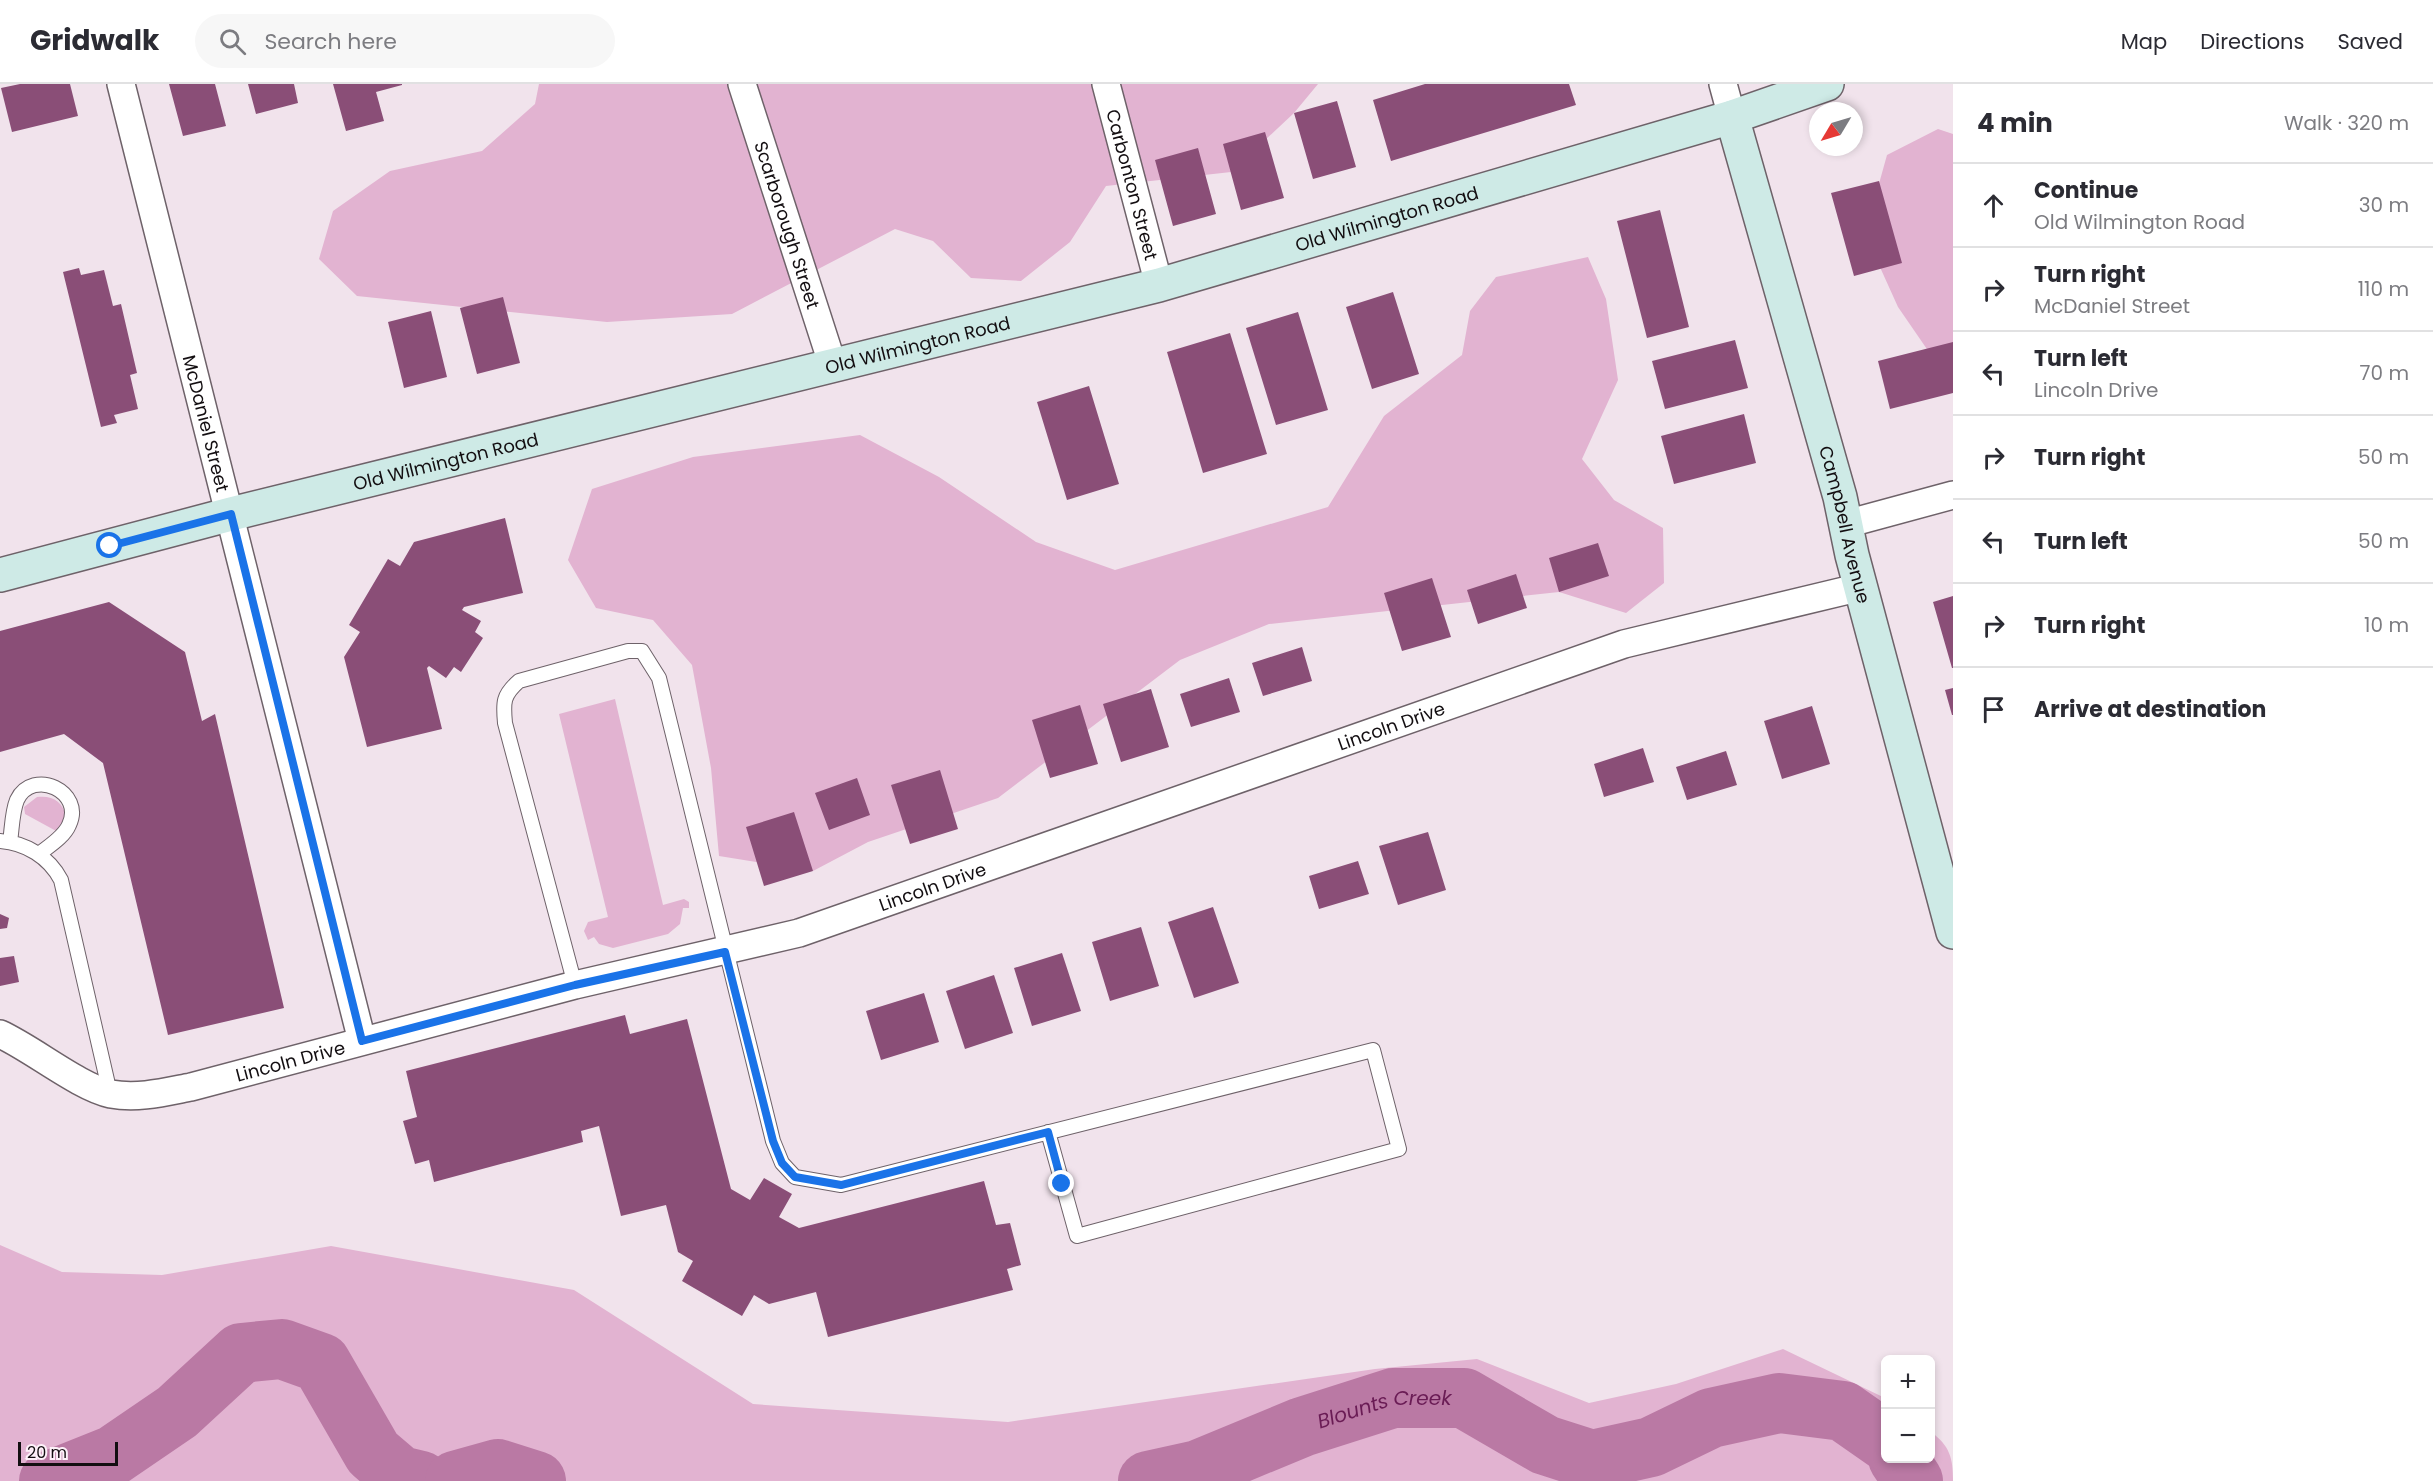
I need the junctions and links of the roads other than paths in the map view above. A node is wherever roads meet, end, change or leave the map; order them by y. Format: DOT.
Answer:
graph roads {
  1 [pos="121,84"];
  2 [pos="742,84"];
  3 [pos="1106,84"];
  4 [pos="1723,84"];
  5 [pos="1827,84"];
  6 [pos="1732,117"];
  7 [pos="1159,285"];
  8 [pos="833,366"];
  9 [pos="1953,495"];
  10 [pos="231,514"];
  11 [pos="1846,524"];
  12 [pos="0,575"];
  13 [pos="1861,587"];
  14 [pos="5,842"];
  15 [pos="39,854"];
  16 [pos="1953,932"];
  17 [pos="725,952"];
  18 [pos="575,985"];
  19 [pos="0,1034"];
  20 [pos="362,1041"];
  21 [pos="110,1094"];
  22 [pos="1048,1132"];
  1 -- 10 [label="street, McDaniel Street"];
  2 -- 8 [label="street, Scarborough Street"];
  3 -- 7 [label="street, Carbonton Street"];
  4 -- 6 [label="street"];
  5 -- 6 [label="main road, Old Wilmington Road"];
  6 -- 7 [label="main road, Old Wilmington Road"];
  6 -- 11 [label="main road, Campbell Avenue"];
  7 -- 8 [label="main road, Old Wilmington Road"];
  8 -- 10 [label="main road, Old Wilmington Road"];
  9 -- 11 [label="street"];
  10 -- 12 [label="main road, Old Wilmington Road"];
  10 -- 20 [label="street, McDaniel Street"];
  11 -- 13 [label="main road, Campbell Avenue"];
  13 -- 16 [label="main road, Campbell Avenue"];
  13 -- 17 [label="street, Lincoln Drive"];
  14 -- 15 [label="lane"];
  14 -- 15 [label="lane"];
  15 -- 21 [label="lane"];
  17 -- 18 [label="street, Lincoln Drive"];
  17 -- 18 [label="lane"];
  17 -- 22 [label="lane"];
  18 -- 20 [label="street, Lincoln Drive"];
  19 -- 21 [label="street, Lincoln Drive"];
  20 -- 21 [label="street, Lincoln Drive"];
  22 -- 22 [label="lane"];
}
